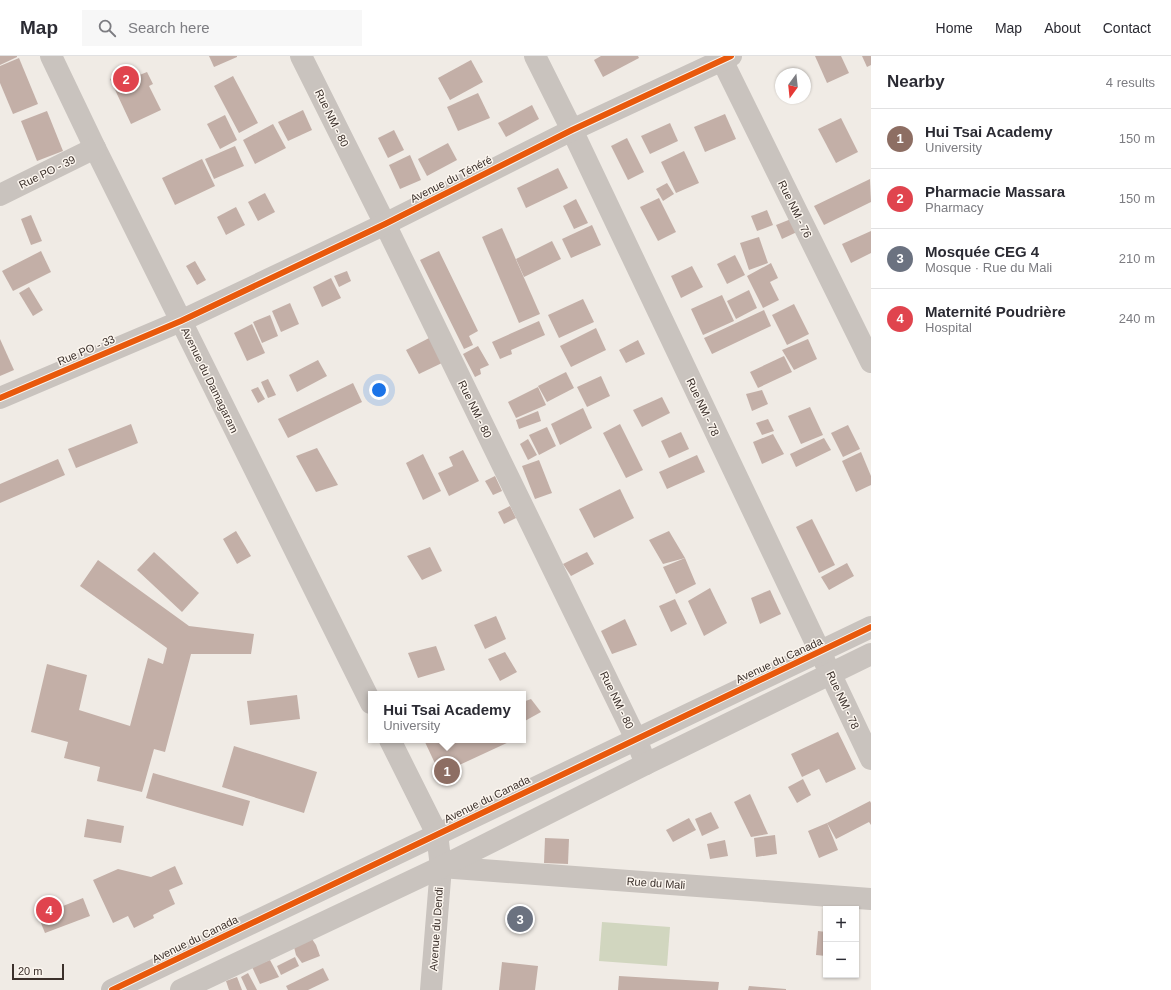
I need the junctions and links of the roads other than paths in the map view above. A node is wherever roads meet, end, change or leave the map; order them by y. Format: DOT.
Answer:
graph roads {
  1 [pos="50,56"];
  2 [pos="301,56"];
  3 [pos="535,56"];
  4 [pos="724,57"];
  5 [pos="572,130"];
  6 [pos="95,148"];
  7 [pos="0,195"];
  8 [pos="385,224"];
  9 [pos="181,321"];
  10 [pos="871,362"];
  11 [pos="0,398"];
  12 [pos="871,627"];
  13 [pos="820,652"];
  14 [pos="871,654"];
  15 [pos="830,673"];
  16 [pos="368,696"];
  17 [pos="636,739"];
  18 [pos="392,743"];
  19 [pos="871,759"];
  20 [pos="646,764"];
  21 [pos="437,834"];
  22 [pos="440,867"];
  23 [pos="871,900"];
  24 [pos="177,959"];
  25 [pos="186,989"];
  26 [pos="112,990"];
  27 [pos="431,990"];
  1 -- 6 [label="street, Avenue du Damagaram"];
  2 -- 8 [label="street, Rue NM - 80"];
  3 -- 5 [label="street, Rue NM - 78"];
  4 -- 5 [label="street, Avenue du Ténéré"];
  4 -- 10 [label="street, Rue NM - 76"];
  5 -- 8 [label="street, Avenue du Ténéré"];
  5 -- 13 [label="street, Rue NM - 78"];
  6 -- 7 [label="street, Rue PO - 39"];
  6 -- 9 [label="street, Avenue du Damagaram"];
  8 -- 9 [label="street, Avenue du Ténéré"];
  8 -- 17 [label="street, Rue NM - 80"];
  9 -- 11 [label="street, Rue PO - 33"];
  9 -- 16 [label="street, Avenue du Damagaram"];
  12 -- 13 [label="street, Avenue du Canada"];
  13 -- 15 [label="street, Rue NM - 78"];
  13 -- 17 [label="street, Avenue du Canada"];
  14 -- 15 [label="street"];
  15 -- 19 [label="street, Rue NM - 78"];
  15 -- 20 [label="street"];
  17 -- 20 [label="street, Rue NM - 80"];
  17 -- 21 [label="street, Avenue du Canada"];
  18 -- 21 [label="street"];
  20 -- 22 [label="street"];
  21 -- 22 [label="street"];
  21 -- 24 [label="street, Avenue du Canada"];
  22 -- 23 [label="street, Rue du Mali"];
  22 -- 25 [label="street"];
  22 -- 27 [label="street, Avenue du Dendi"];
  24 -- 25 [label="street"];
  24 -- 26 [label="street, Avenue du Canada"];
}
